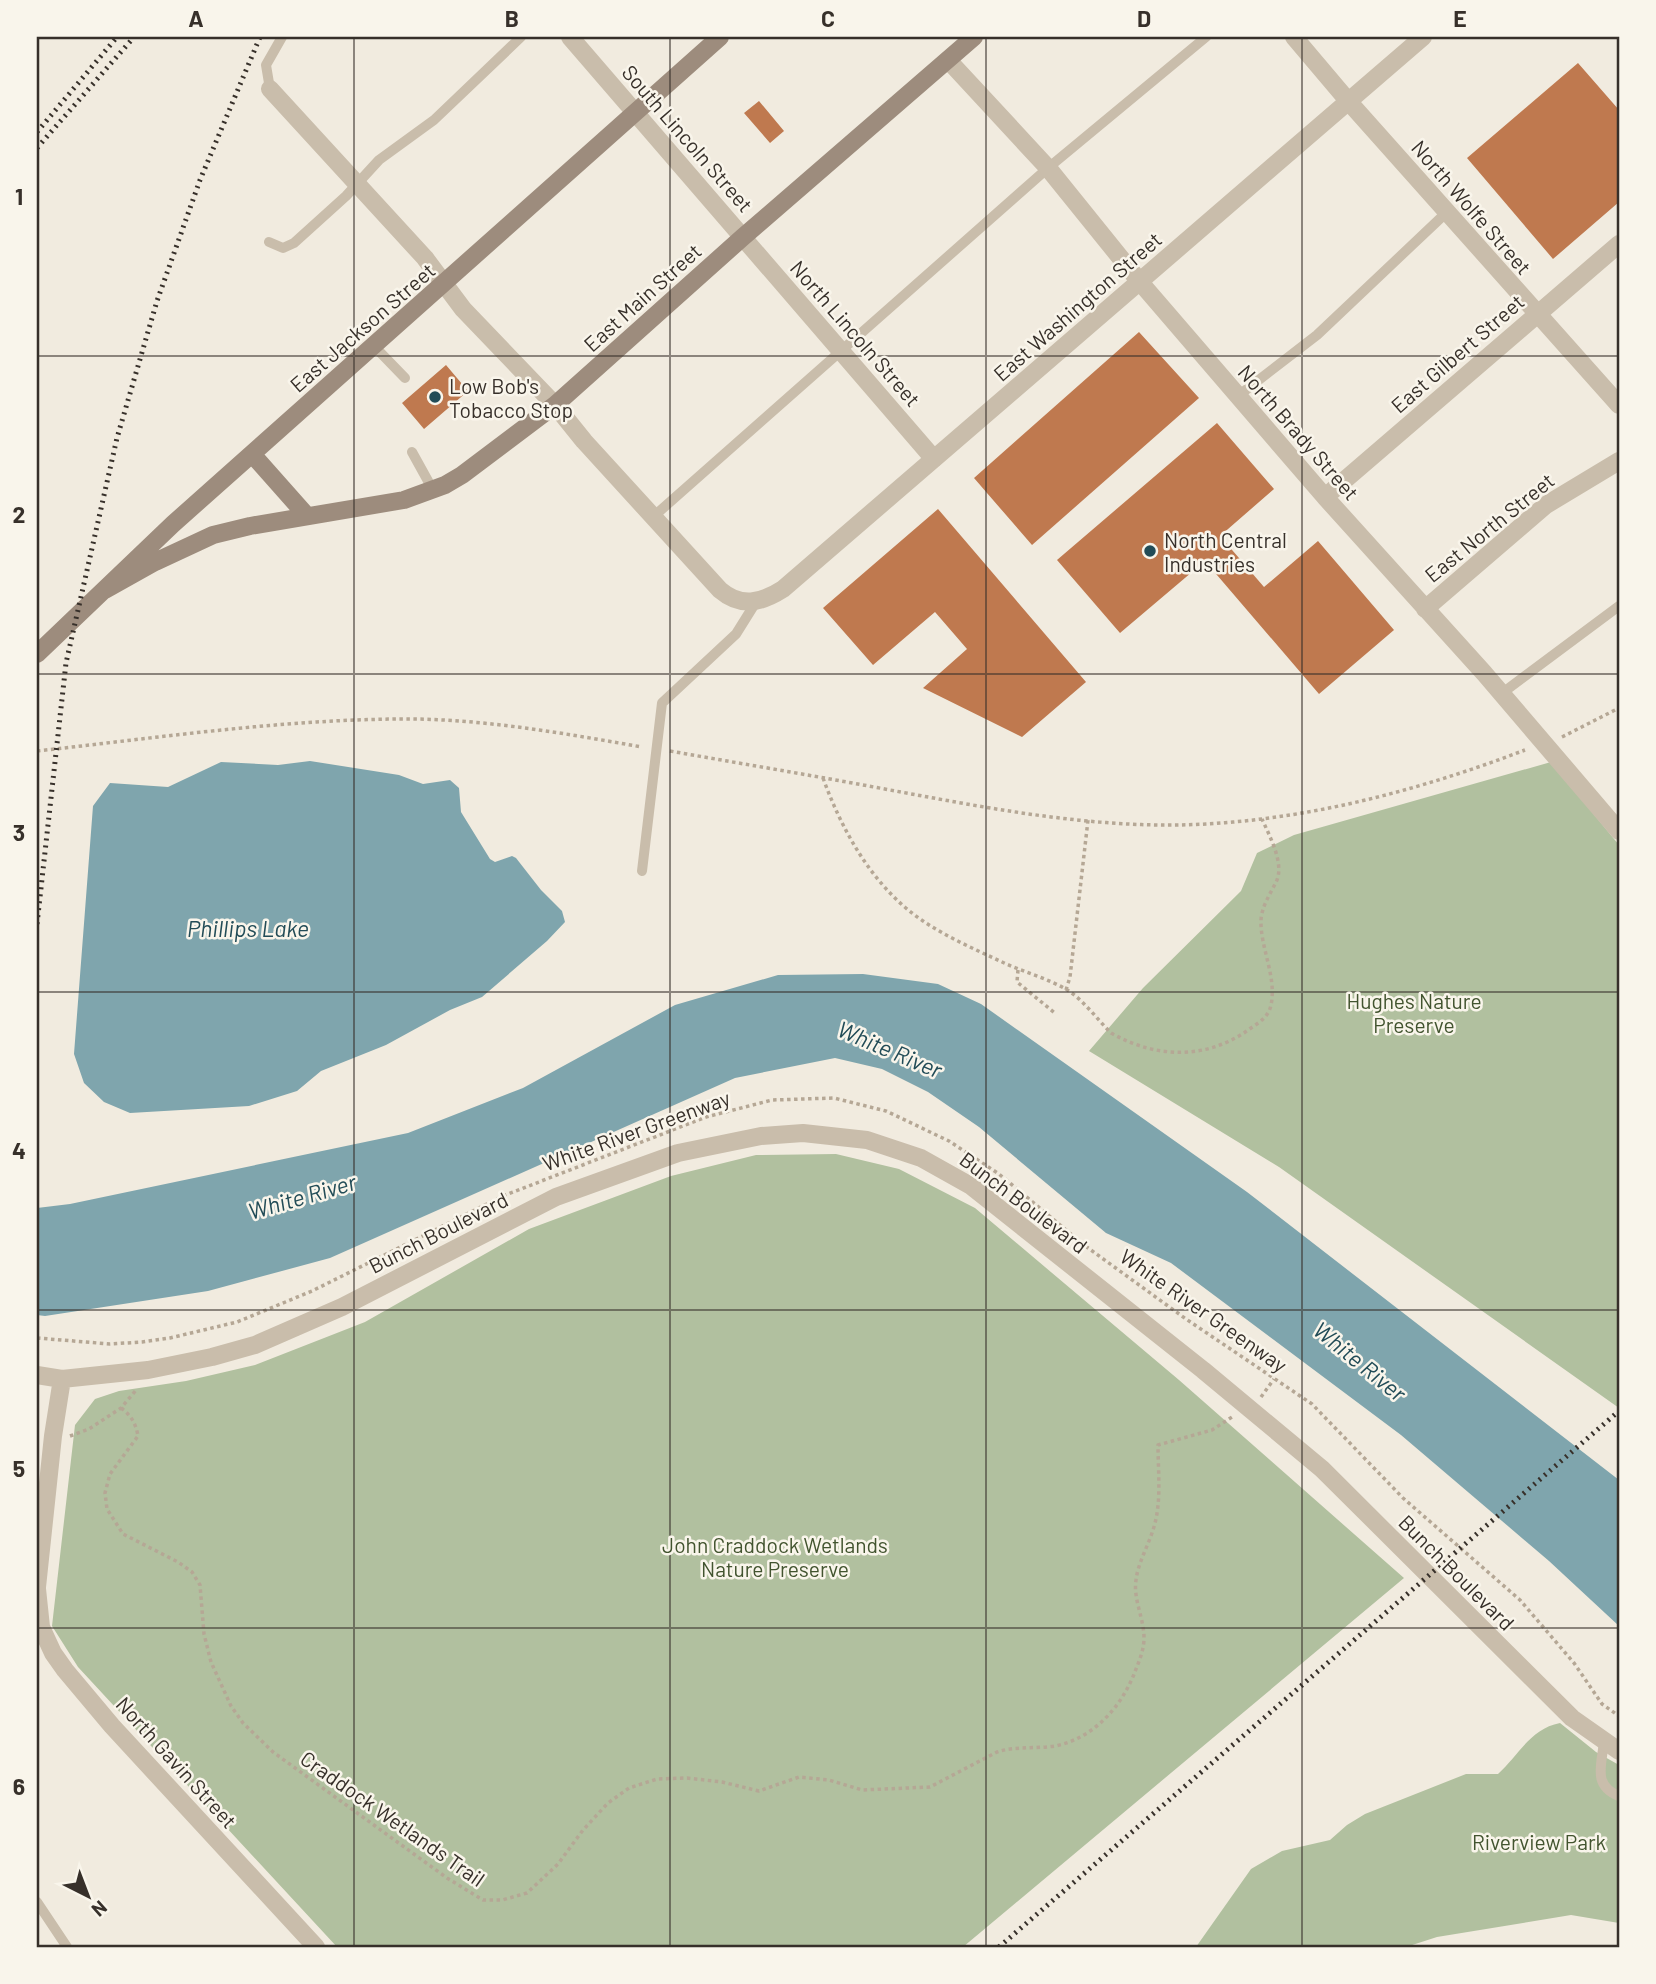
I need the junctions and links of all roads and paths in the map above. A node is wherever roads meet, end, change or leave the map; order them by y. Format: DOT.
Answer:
graph roads {
  1 [pos="282,37"];
  2 [pos="521,37"];
  3 [pos="570,37"];
  4 [pos="720,37"];
  5 [pos="974,37"];
  6 [pos="1206,37"];
  7 [pos="1294,37"];
  8 [pos="1423,37"];
  9 [pos="948,60"];
  10 [pos="270,89"];
  11 [pos="1349,102"];
  12 [pos="636,113"];
  13 [pos="1048,168"];
  14 [pos="357,184"];
  15 [pos="1447,212"];
  16 [pos="743,237"];
  17 [pos="269,242"];
  18 [pos="1619,244"];
  19 [pos="1140,282"];
  20 [pos="444,285"];
  21 [pos="1537,314"];
  22 [pos="374,346"];
  23 [pos="840,350"];
  24 [pos="405,378"];
  25 [pos="1238,396"];
  26 [pos="555,405"];
  27 [pos="1619,405"];
  28 [pos="412,452"];
  29 [pos="252,454"];
  30 [pos="934,458"];
  31 [pos="1619,461"];
  32 [pos="433,490"];
  33 [pos="1325,497"];
  34 [pos="307,516"];
  35 [pos="653,517"];
  36 [pos="105,590"];
  37 [pos="756,602"];
  38 [pos="1619,606"];
  39 [pos="1425,608"];
  40 [pos="37,654"];
  41 [pos="1501,694"];
  42 [pos="1619,708"];
  43 [pos="1545,743"];
  44 [pos="657,749"];
  45 [pos="37,751"];
  46 [pos="823,778"];
  47 [pos="1262,819"];
  48 [pos="1088,820"];
  49 [pos="1619,831"];
  50 [pos="642,871"];
  51 [pos="1018,970"];
  52 [pos="1066,990"];
  53 [pos="1056,1014"];
  54 [pos="37,1339"];
  55 [pos="141,1370"];
  56 [pos="37,1375"];
  57 [pos="62,1379"];
  58 [pos="1275,1379"];
  59 [pos="1247,1406"];
  60 [pos="121,1408"];
  61 [pos="53,1436"];
  62 [pos="37,1588"];
  63 [pos="38,1614"];
  64 [pos="1619,1716"];
  65 [pos="1604,1741"];
  66 [pos="1619,1751"];
  67 [pos="1619,1796"];
  68 [pos="37,1902"];
  69 [pos="67,1947"];
  70 [pos="316,1947"];
  1 -- 10 [label="lane"];
  2 -- 14 [label="lane"];
  3 -- 12 [label="street, South Lincoln Street"];
  4 -- 12 [label="main road, East Jackson Street"];
  5 -- 9 [label="main road, East Main Street"];
  6 -- 13 [label="lane"];
  7 -- 11 [label="street, North Wolfe Street"];
  8 -- 11 [label="street, East Washington Street"];
  9 -- 13 [label="street, North Brady Street"];
  9 -- 16 [label="main road, East Main Street"];
  10 -- 14 [label="street"];
  11 -- 15 [label="street, North Wolfe Street"];
  11 -- 19 [label="street, East Washington Street"];
  12 -- 16 [label="street, South Lincoln Street"];
  12 -- 20 [label="main road, East Jackson Street"];
  13 -- 19 [label="street, North Brady Street"];
  13 -- 23 [label="lane"];
  14 -- 17 [label="lane"];
  14 -- 20 [label="street"];
  15 -- 21 [label="street, North Wolfe Street"];
  15 -- 25 [label="lane"];
  16 -- 23 [label="street, North Lincoln Street"];
  16 -- 26 [label="main road, East Main Street"];
  18 -- 21 [label="street, East Gilbert Street"];
  19 -- 25 [label="street, North Brady Street"];
  19 -- 30 [label="street, East Washington Street"];
  20 -- 22 [label="main road, East Jackson Street"];
  20 -- 26 [label="street"];
  21 -- 27 [label="street, North Wolfe Street"];
  21 -- 33 [label="street, East Gilbert Street"];
  22 -- 24 [label="lane"];
  22 -- 29 [label="main road, East Jackson Street"];
  23 -- 30 [label="street, North Lincoln Street"];
  23 -- 35 [label="lane"];
  25 -- 33 [label="street, North Brady Street"];
  26 -- 32 [label="main road, East Main Street"];
  26 -- 35 [label="street"];
  28 -- 32 [label="lane"];
  29 -- 34 [label="main road"];
  29 -- 36 [label="main road, East Jackson Street"];
  30 -- 37 [label="street, East Washington Street"];
  31 -- 39 [label="street, East North Street"];
  32 -- 34 [label="main road, East Main Street"];
  33 -- 39 [label="street, North Brady Street"];
  34 -- 36 [label="main road, East Main Street"];
  35 -- 37 [label="street"];
  36 -- 40 [label="main road, East Jackson Street"];
  37 -- 44 [label="lane"];
  38 -- 41 [label="lane"];
  39 -- 41 [label="street, North Brady Street"];
  41 -- 43 [label="street, North Brady Street"];
  42 -- 43 [label="path"];
  43 -- 47 [label="path"];
  43 -- 49 [label="street, North Brady Street"];
  44 -- 45 [label="path"];
  44 -- 46 [label="path"];
  44 -- 50 [label="lane"];
  46 -- 48 [label="path"];
  46 -- 51 [label="path"];
  47 -- 48 [label="path"];
  47 -- 52 [label="path"];
  48 -- 52 [label="path"];
  51 -- 52 [label="path"];
  51 -- 53 [label="path"];
  54 -- 58 [label="path, White River Greenway"];
  55 -- 57 [label="street, Bunch Boulevard"];
  55 -- 59 [label="street, Bunch Boulevard"];
  55 -- 60 [label="path"];
  56 -- 57 [label="street, Bunch Boulevard"];
  57 -- 61 [label="street, North Gavin Street"];
  58 -- 59 [label="path, Craddock Wetlands Trail"];
  58 -- 64 [label="path, White River Greenway"];
  59 -- 60 [label="path, Craddock Wetlands Trail"];
  59 -- 65 [label="street, Bunch Boulevard"];
  60 -- 61 [label="path"];
  61 -- 62 [label="street, North Gavin Street"];
  62 -- 63 [label="street, North Gavin Street"];
  63 -- 70 [label="street, North Gavin Street"];
  65 -- 66 [label="street, Bunch Boulevard"];
  65 -- 67 [label="lane"];
  68 -- 69 [label="lane"];
}
